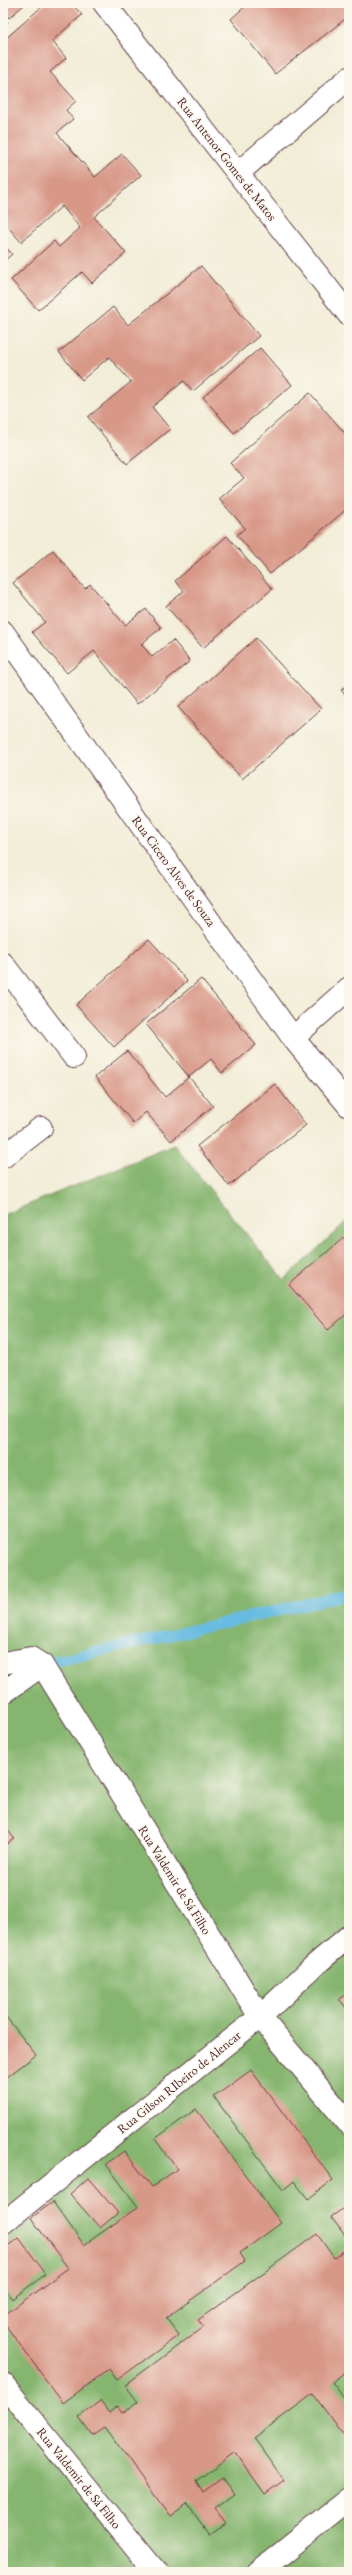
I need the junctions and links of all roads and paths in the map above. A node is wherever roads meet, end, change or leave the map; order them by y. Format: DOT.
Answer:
graph roads {
  1 [pos="104,3"];
  2 [pos="349,78"];
  3 [pos="238,173"];
  4 [pos="349,315"];
  5 [pos="3,632"];
  6 [pos="3,964"];
  7 [pos="349,988"];
  8 [pos="293,1038"];
  9 [pos="74,1057"];
  10 [pos="349,1106"];
  11 [pos="41,1128"];
  12 [pos="3,1157"];
  13 [pos="3,1664"];
  14 [pos="42,1665"];
  15 [pos="3,1693"];
  16 [pos="349,1936"];
  17 [pos="260,2017"];
  18 [pos="349,2124"];
  19 [pos="3,2223"];
  20 [pos="3,2384"];
  21 [pos="349,2499"];
  22 [pos="156,2572"];
  23 [pos="258,2572"];
  1 -- 3 [label="street, Rua Antenor Gomes de Matos"];
  2 -- 3 [label="street"];
  3 -- 4 [label="street, Rua Antenor Gomes de Matos"];
  5 -- 8 [label="street, Rua Cicero Alves de Souza"];
  6 -- 9 [label="street"];
  7 -- 8 [label="street"];
  8 -- 10 [label="street, Rua Cicero Alves de Souza"];
  11 -- 12 [label="street"];
  13 -- 14 [label="street"];
  14 -- 15 [label="street"];
  14 -- 17 [label="street, Rua Valdemir de Sá Filho"];
  16 -- 17 [label="street, Rua Gilson RIbeiro de Alencar"];
  17 -- 18 [label="street, Rua Valdemir de Sá Filho"];
  17 -- 19 [label="street, Rua Gilson RIbeiro de Alencar"];
  20 -- 22 [label="street, Rua Valdemir de Sá Filho"];
  21 -- 23 [label="street"];
}
